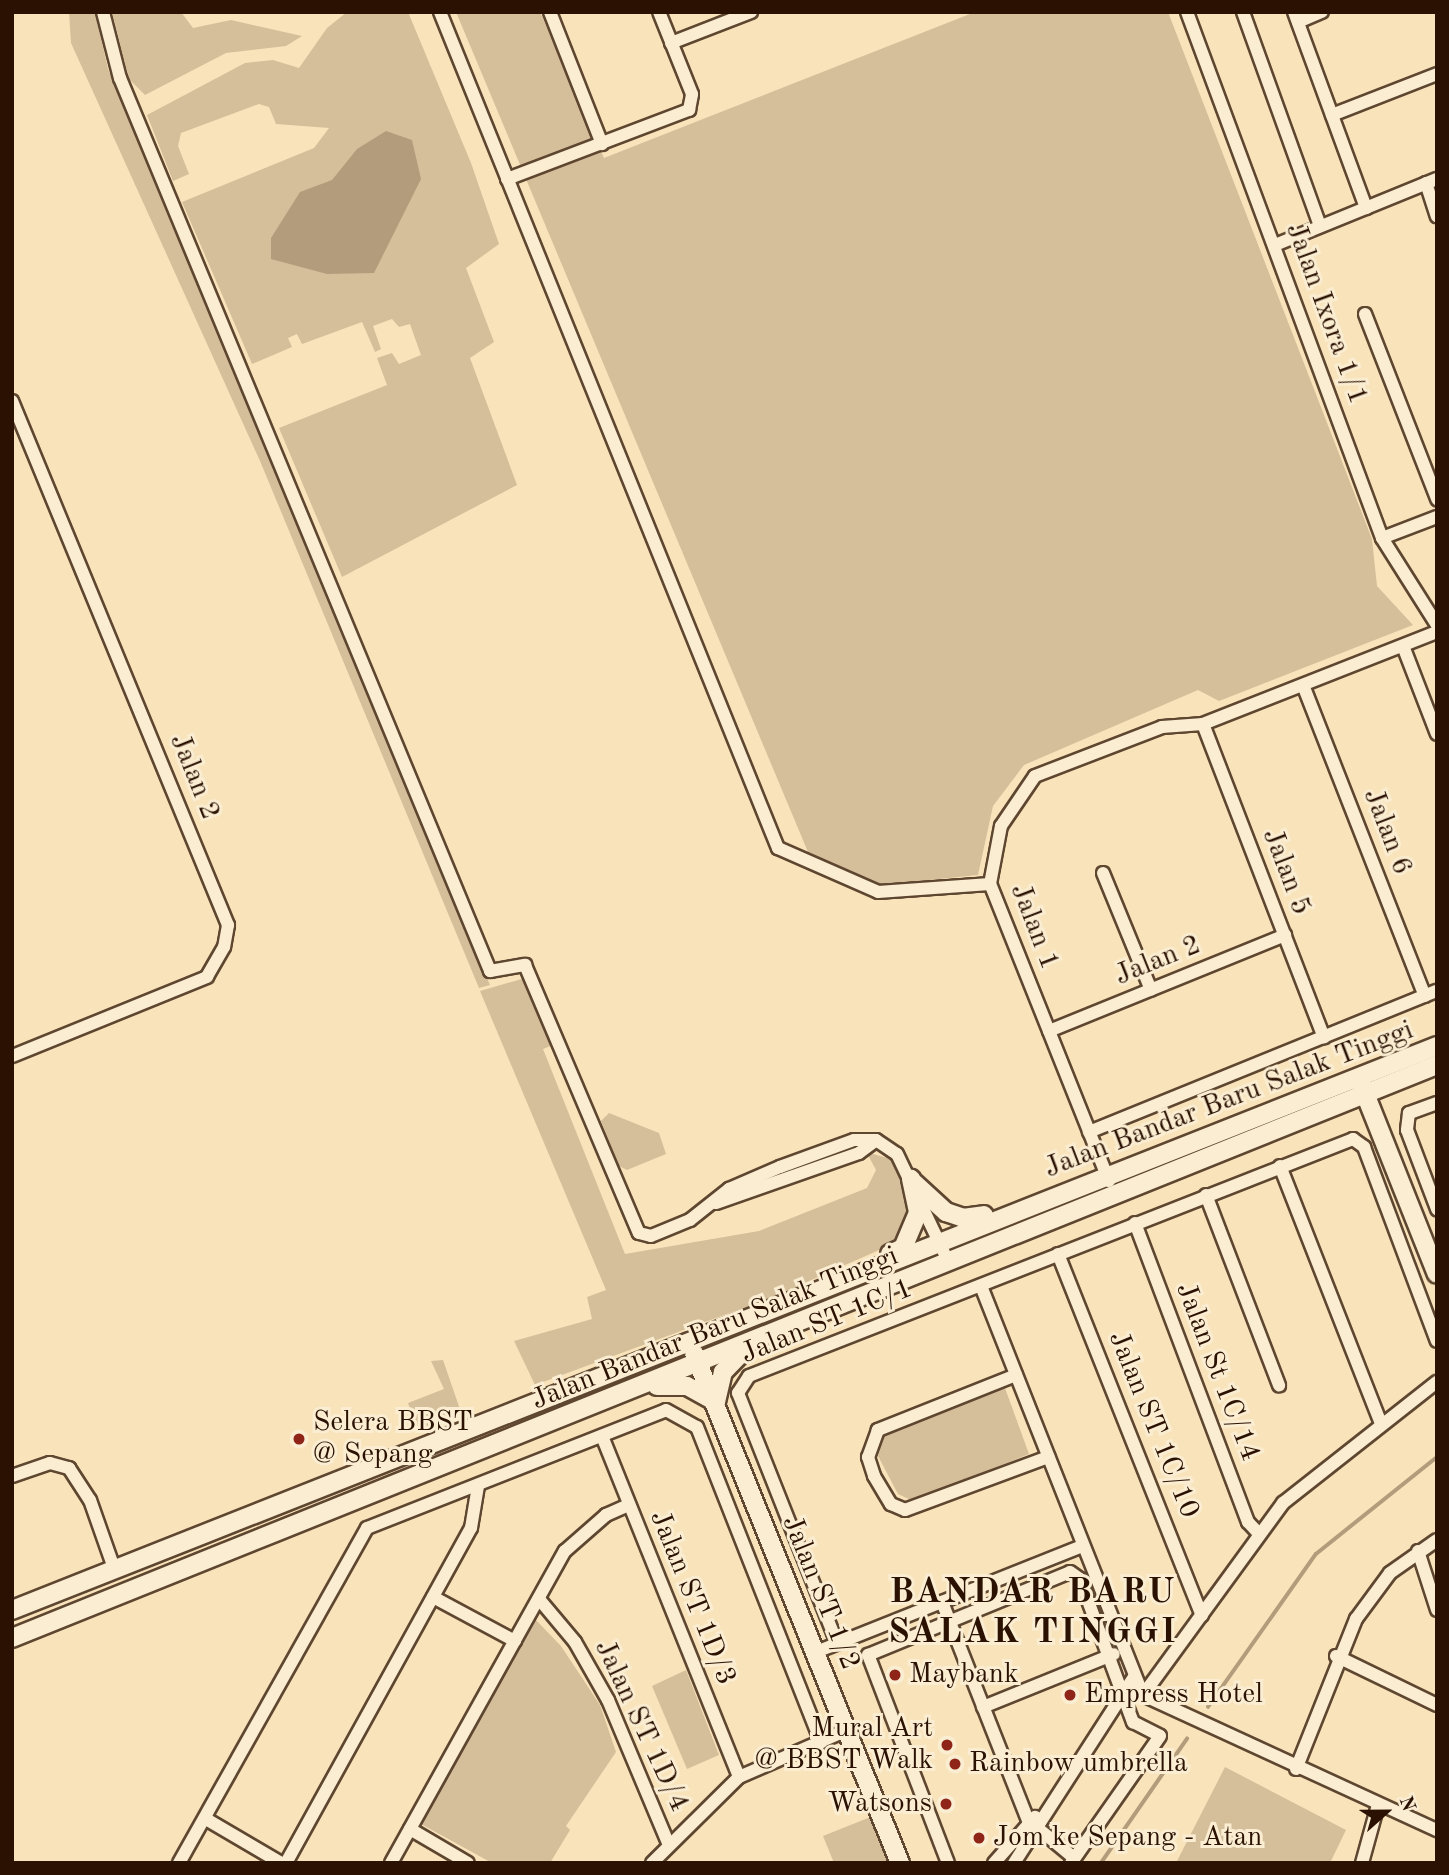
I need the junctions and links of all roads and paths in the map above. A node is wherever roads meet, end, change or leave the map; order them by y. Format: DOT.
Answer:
graph roads {
  1 [pos="103,12"];
  2 [pos="440,12"];
  3 [pos="550,12"];
  4 [pos="659,12"];
  5 [pos="751,12"];
  6 [pos="1187,12"];
  7 [pos="1243,12"];
  8 [pos="1322,12"];
  9 [pos="1296,17"];
  10 [pos="671,43"];
  11 [pos="1437,74"];
  12 [pos="1332,114"];
  13 [pos="601,144"];
  14 [pos="507,179"];
  15 [pos="1431,181"];
  16 [pos="1366,208"];
  17 [pos="1437,216"];
  18 [pos="1320,226"];
  19 [pos="1275,245"];
  20 [pos="1365,314"];
  21 [pos="12,401"];
  22 [pos="1437,499"];
  23 [pos="1437,517"];
  24 [pos="1382,538"];
  25 [pos="1437,625"];
  26 [pos="1437,632"];
  27 [pos="1403,646"];
  28 [pos="1303,685"];
  29 [pos="1203,724"];
  30 [pos="1437,734"];
  31 [pos="1103,873"];
  32 [pos="990,884"];
  33 [pos="1284,935"];
  34 [pos="1151,990"];
  35 [pos="1431,994"];
  36 [pos="1048,1031"];
  37 [pos="1324,1037"];
  38 [pos="1437,1046"];
  39 [pos="12,1056"];
  40 [pos="1437,1065"];
  41 [pos="1358,1077"];
  42 [pos="1365,1095"];
  43 [pos="1437,1103"];
  44 [pos="1089,1132"];
  45 [pos="1280,1166"];
  46 [pos="1107,1175"];
  47 [pos="911,1179"];
  48 [pos="1206,1195"];
  49 [pos="1115,1196"];
  50 [pos="1437,1209"];
  51 [pos="1009,1212"];
  52 [pos="1135,1223"];
  53 [pos="1431,1241"];
  54 [pos="940,1242"];
  55 [pos="1058,1254"];
  56 [pos="948,1263"];
  57 [pos="1437,1274"];
  58 [pos="981,1286"];
  59 [pos="818,1290"];
  60 [pos="763,1336"];
  61 [pos="1437,1341"];
  62 [pos="689,1344"];
  63 [pos="699,1364"];
  64 [pos="1016,1375"];
  65 [pos="1437,1382"];
  66 [pos="1279,1385"];
  67 [pos="640,1388"];
  68 [pos="716,1402"];
  69 [pos="1381,1424"];
  70 [pos="602,1436"];
  71 [pos="1048,1457"];
  72 [pos="12,1476"];
  73 [pos="478,1486"];
  74 [pos="628,1505"];
  75 [pos="1259,1534"];
  76 [pos="1437,1540"];
  77 [pos="1083,1546"];
  78 [pos="1418,1551"];
  79 [pos="115,1571"];
  80 [pos="433,1597"];
  81 [pos="539,1599"];
  82 [pos="942,1602"];
  83 [pos="21,1607"];
  84 [pos="1437,1610"];
  85 [pos="1202,1615"];
  86 [pos="949,1621"];
  87 [pos="38,1627"];
  88 [pos="12,1637"];
  89 [pos="515,1641"];
  90 [pos="837,1643"];
  91 [pos="1124,1651"];
  92 [pos="816,1652"];
  93 [pos="1109,1656"];
  94 [pos="1336,1656"];
  95 [pos="1134,1676"];
  96 [pos="1122,1695"];
  97 [pos="1143,1695"];
  98 [pos="1437,1705"];
  99 [pos="983,1707"];
  100 [pos="847,1730"];
  101 [pos="821,1742"];
  102 [pos="1296,1769"];
  103 [pos="739,1777"];
  104 [pos="1378,1805"];
  105 [pos="206,1819"];
  106 [pos="1033,1824"];
  107 [pos="410,1829"];
  108 [pos="1437,1830"];
  109 [pos="668,1843"];
  110 [pos="1073,1860"];
  111 [pos="178,1863"];
  112 [pos="283,1863"];
  113 [pos="391,1863"];
  114 [pos="468,1863"];
  115 [pos="652,1863"];
  116 [pos="900,1863"];
  117 [pos="948,1863"];
  118 [pos="994,1863"];
  119 [pos="1014,1863"];
  120 [pos="1362,1863"];
  1 -- 47 [label="street"];
  2 -- 14 [label="street"];
  3 -- 13 [label="street"];
  4 -- 10 [label="street"];
  5 -- 10 [label="street"];
  6 -- 19 [label="street, Jalan Ixora 1/1"];
  7 -- 18 [label="street"];
  8 -- 9 [label="street"];
  9 -- 12 [label="street"];
  10 -- 13 [label="street"];
  11 -- 12 [label="street"];
  12 -- 16 [label="street"];
  13 -- 14 [label="street"];
  14 -- 32 [label="street"];
  15 -- 16 [label="street"];
  15 -- 17 [label="street"];
  16 -- 18 [label="street"];
  18 -- 19 [label="street"];
  19 -- 24 [label="street, Jalan Ixora 1/1"];
  20 -- 22 [label="street"];
  21 -- 39 [label="street, Jalan 2"];
  23 -- 24 [label="street"];
  24 -- 25 [label="street, Jalan Ixora 1/1"];
  26 -- 27 [label="street, Jalan 1"];
  27 -- 28 [label="street, Jalan 1"];
  27 -- 30 [label="street"];
  28 -- 29 [label="street, Jalan 1"];
  28 -- 35 [label="street, Jalan 6"];
  29 -- 32 [label="street, Jalan 1"];
  29 -- 33 [label="street, Jalan 5"];
  31 -- 34 [label="street"];
  32 -- 36 [label="street, Jalan 1"];
  33 -- 34 [label="street, Jalan 2"];
  33 -- 37 [label="street, Jalan 5"];
  34 -- 36 [label="street, Jalan 2"];
  35 -- 37 [label="street"];
  36 -- 44 [label="street, Jalan 1"];
  37 -- 44 [label="street"];
  38 -- 41 [label="main road, Jalan Bandar Baru Salak Tinggi"];
  40 -- 42 [label="main road, Jalan Bandar Baru Salak Tinggi"];
  41 -- 42 [label="main road"];
  41 -- 46 [label="main road, Jalan Bandar Baru Salak Tinggi"];
  42 -- 49 [label="main road, Jalan Bandar Baru Salak Tinggi"];
  42 -- 53 [label="main road"];
  43 -- 50 [label="street"];
  44 -- 46 [label="street, Jalan 1"];
  45 -- 48 [label="street, Jalan ST 1C/1"];
  45 -- 61 [label="street, Jalan ST 1C/1"];
  45 -- 69 [label="street"];
  46 -- 49 [label="street, Jalan 1"];
  46 -- 51 [label="main road, Jalan Bandar Baru Salak Tinggi"];
  47 -- 51 [label="main road"];
  47 -- 54 [label="street"];
  47 -- 59 [label="main road"];
  48 -- 52 [label="street, Jalan ST 1C/1"];
  48 -- 66 [label="street"];
  49 -- 56 [label="main road, Jalan Bandar Baru Salak Tinggi"];
  51 -- 54 [label="main road, Jalan Bandar Baru Salak Tinggi"];
  52 -- 55 [label="street, Jalan ST 1C/1"];
  52 -- 75 [label="street, Jalan St 1C/14"];
  53 -- 57 [label="main road"];
  54 -- 56 [label="street"];
  54 -- 59 [label="main road, Jalan Bandar Baru Salak Tinggi"];
  55 -- 58 [label="street, Jalan ST 1C/1"];
  55 -- 85 [label="street, Jalan ST 1C/10"];
  56 -- 60 [label="main road, Jalan Bandar Baru Salak Tinggi"];
  58 -- 64 [label="street"];
  58 -- 90 [label="street, Jalan ST 1C/1"];
  59 -- 62 [label="main road, Jalan Bandar Baru Salak Tinggi"];
  60 -- 63 [label="main road, Jalan Bandar Baru Salak Tinggi"];
  60 -- 68 [label="main road"];
  62 -- 63 [label="main road, Jalan ST 1/2"];
  62 -- 79 [label="main road, Jalan Bandar Baru Salak Tinggi"];
  63 -- 67 [label="main road, Jalan Bandar Baru Salak Tinggi"];
  63 -- 68 [label="main road, Jalan ST 1/2"];
  64 -- 71 [label="street"];
  64 -- 71 [label="street"];
  65 -- 69 [label="street"];
  67 -- 68 [label="main road"];
  67 -- 87 [label="main road, Jalan Bandar Baru Salak Tinggi"];
  68 -- 92 [label="main road, Jalan ST 1/2"];
  69 -- 75 [label="street"];
  70 -- 73 [label="street"];
  70 -- 74 [label="street, Jalan ST 1D/3"];
  70 -- 101 [label="street"];
  71 -- 77 [label="street"];
  72 -- 79 [label="street"];
  73 -- 80 [label="street"];
  73 -- 105 [label="street"];
  74 -- 81 [label="street"];
  74 -- 103 [label="street, Jalan ST 1D/3"];
  75 -- 85 [label="street"];
  76 -- 78 [label="street"];
  77 -- 82 [label="street"];
  77 -- 91 [label="street"];
  78 -- 84 [label="street"];
  78 -- 94 [label="street"];
  79 -- 83 [label="main road, Jalan Bandar Baru Salak Tinggi"];
  80 -- 89 [label="street"];
  80 -- 112 [label="street"];
  81 -- 89 [label="street"];
  81 -- 109 [label="street, Jalan ST 1D/4"];
  82 -- 86 [label="street"];
  82 -- 90 [label="street"];
  83 -- 87 [label="main road"];
  85 -- 97 [label="street"];
  86 -- 93 [label="street"];
  86 -- 99 [label="street"];
  86 -- 117 [label="street"];
  87 -- 88 [label="main road, Jalan Bandar Baru Salak Tinggi"];
  89 -- 107 [label="street"];
  90 -- 92 [label="street"];
  91 -- 93 [label="street"];
  91 -- 95 [label="street"];
  92 -- 100 [label="main road, Jalan ST 1/2"];
  93 -- 96 [label="street"];
  93 -- 99 [label="street"];
  94 -- 98 [label="street"];
  94 -- 102 [label="street"];
  95 -- 96 [label="street"];
  95 -- 97 [label="street"];
  96 -- 106 [label="street"];
  96 -- 110 [label="street"];
  97 -- 102 [label="street"];
  99 -- 106 [label="street"];
  100 -- 101 [label="street"];
  100 -- 116 [label="main road, Jalan ST 1/2"];
  101 -- 103 [label="street"];
  102 -- 104 [label="street"];
  103 -- 109 [label="street"];
  104 -- 108 [label="street"];
  104 -- 120 [label="street"];
  105 -- 111 [label="street"];
  105 -- 112 [label="street"];
  106 -- 110 [label="street"];
  106 -- 118 [label="street"];
  106 -- 119 [label="street"];
  107 -- 113 [label="street"];
  107 -- 114 [label="street"];
  109 -- 115 [label="street"];
}
